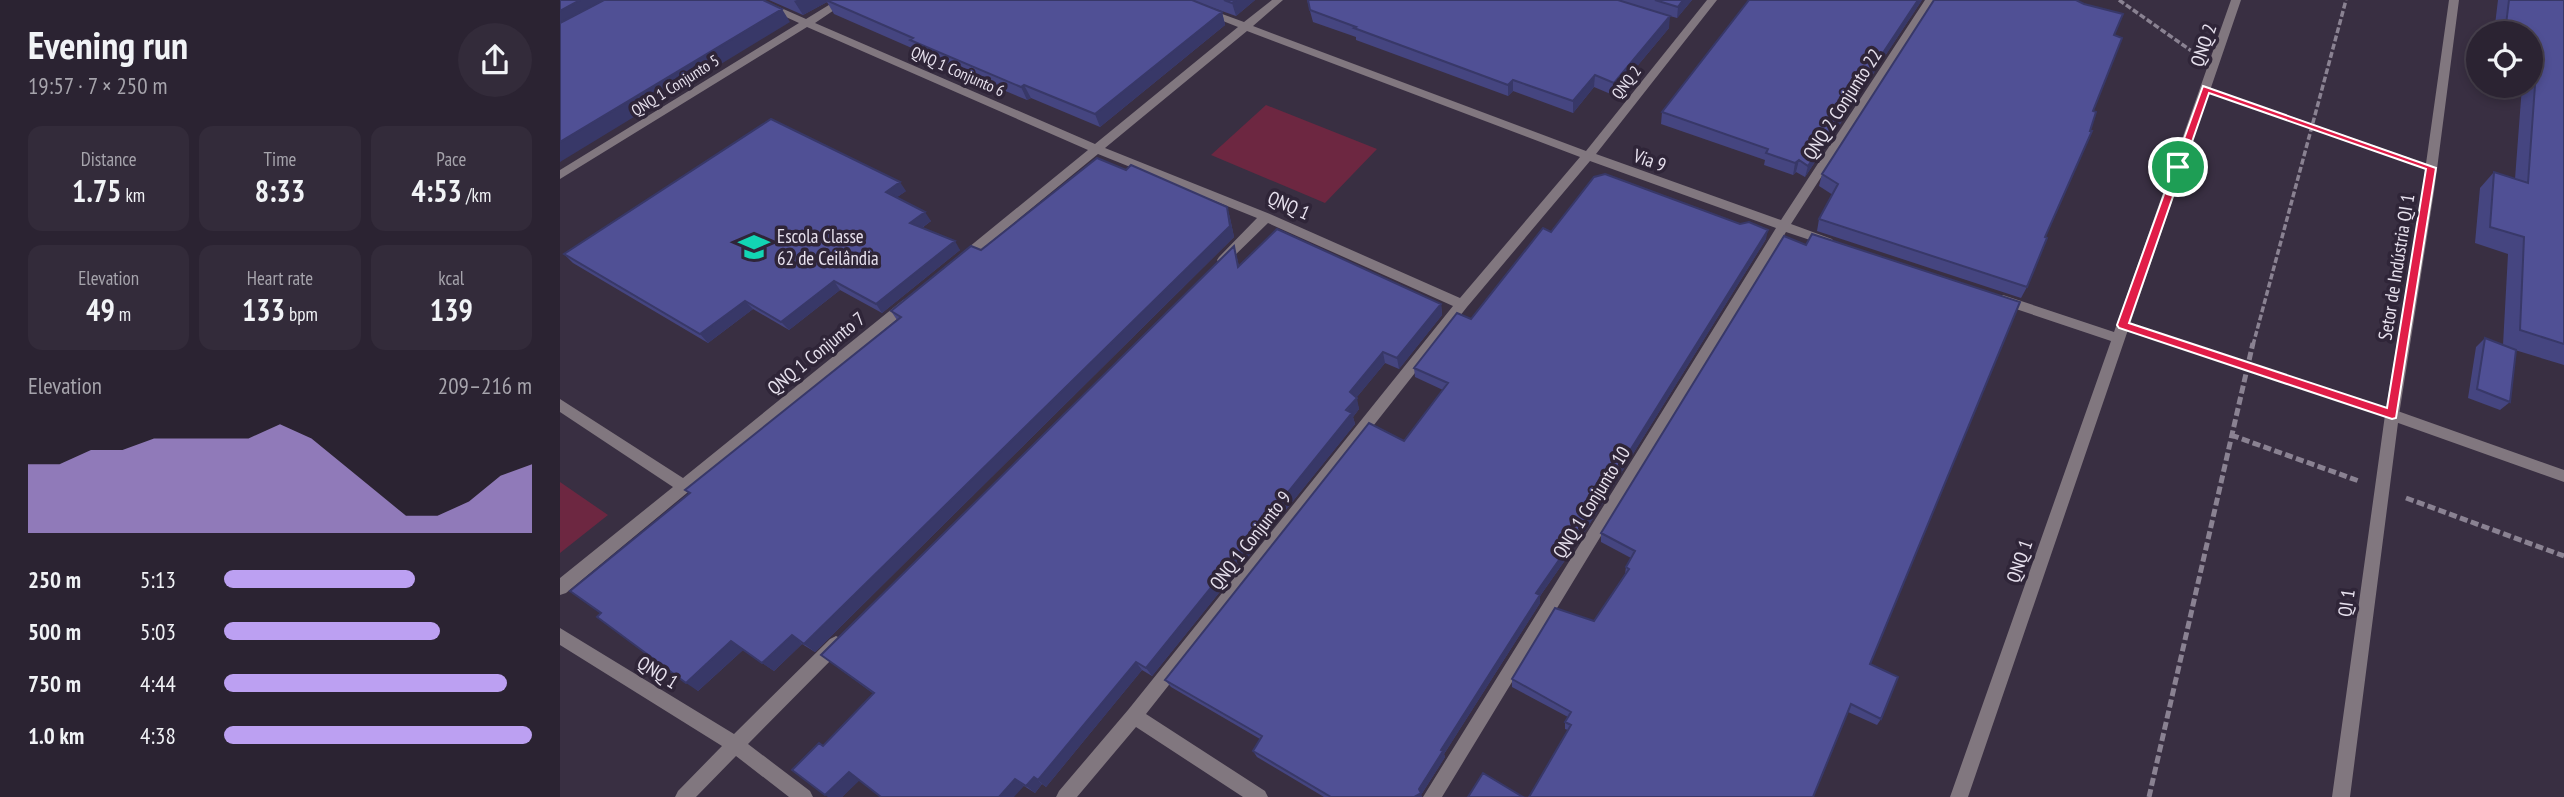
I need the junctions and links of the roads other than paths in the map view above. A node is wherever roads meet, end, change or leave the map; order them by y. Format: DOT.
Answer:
graph roads {
  1 [pos="754,0"];
  2 [pos="844,0"];
  3 [pos="1175,0"];
  4 [pos="1278,0"];
  5 [pos="1712,0"];
  6 [pos="1930,0"];
  7 [pos="2236,0"];
  8 [pos="2454,0"];
  9 [pos="807,23"];
  10 [pos="1675,24"];
  11 [pos="1245,26"];
  12 [pos="1689,28"];
  13 [pos="1096,149"];
  14 [pos="1588,156"];
  15 [pos="560,174"];
  16 [pos="1266,218"];
  17 [pos="1783,227"];
  18 [pos="1835,244"];
  19 [pos="1216,266"];
  20 [pos="948,270"];
  21 [pos="916,296"];
  22 [pos="1989,296"];
  23 [pos="1461,304"];
  24 [pos="2120,332"];
  25 [pos="560,405"];
  26 [pos="2392,415"];
  27 [pos="2564,476"];
  28 [pos="683,486"];
  29 [pos="560,588"];
  30 [pos="560,636"];
  31 [pos="843,637"];
  32 [pos="1134,716"];
  33 [pos="734,744"];
  34 [pos="684,797"];
  35 [pos="804,797"];
  36 [pos="1065,797"];
  37 [pos="1259,797"];
  38 [pos="1432,797"];
  39 [pos="1959,797"];
  40 [pos="2341,797"];
  1 -- 9 [label="street, QNQ 1 Conjunto 6"];
  2 -- 9 [label="street"];
  3 -- 11 [label="street, Via 9"];
  4 -- 11 [label="street"];
  5 -- 12 [label="street, QNQ 2"];
  6 -- 17 [label="street, QNQ 2 Conjunto 22"];
  7 -- 24 [label="street, QNQ 2"];
  8 -- 26 [label="street, Setor de Indústria QI 1"];
  9 -- 13 [label="street, QNQ 1 Conjunto 6"];
  9 -- 15 [label="street, QNQ 1 Conjunto 5"];
  10 -- 12 [label="street"];
  11 -- 13 [label="street"];
  11 -- 14 [label="street, Via 9"];
  12 -- 14 [label="street, QNQ 2"];
  13 -- 16 [label="street, QNQ 1"];
  13 -- 20 [label="street"];
  14 -- 17 [label="street, Via 9"];
  14 -- 23 [label="street"];
  16 -- 19 [label="street"];
  16 -- 23 [label="street, QNQ 1"];
  17 -- 18 [label="street, Via 9"];
  17 -- 38 [label="street, QNQ 1 Conjunto 10"];
  21 -- 28 [label="street, QNQ 1 Conjunto 7"];
  22 -- 24 [label="street"];
  23 -- 32 [label="street, QNQ 1 Conjunto 9"];
  24 -- 39 [label="street, QNQ 1"];
  25 -- 28 [label="street"];
  26 -- 27 [label="street"];
  26 -- 40 [label="street, QI 1"];
  28 -- 29 [label="street, QNQ 1 Conjunto 7"];
  30 -- 33 [label="street, QNQ 1"];
  31 -- 33 [label="street"];
  32 -- 36 [label="street, QNQ 1 Conjunto 9"];
  32 -- 37 [label="street"];
  33 -- 34 [label="street"];
  33 -- 35 [label="street, QNQ 1"];
}
